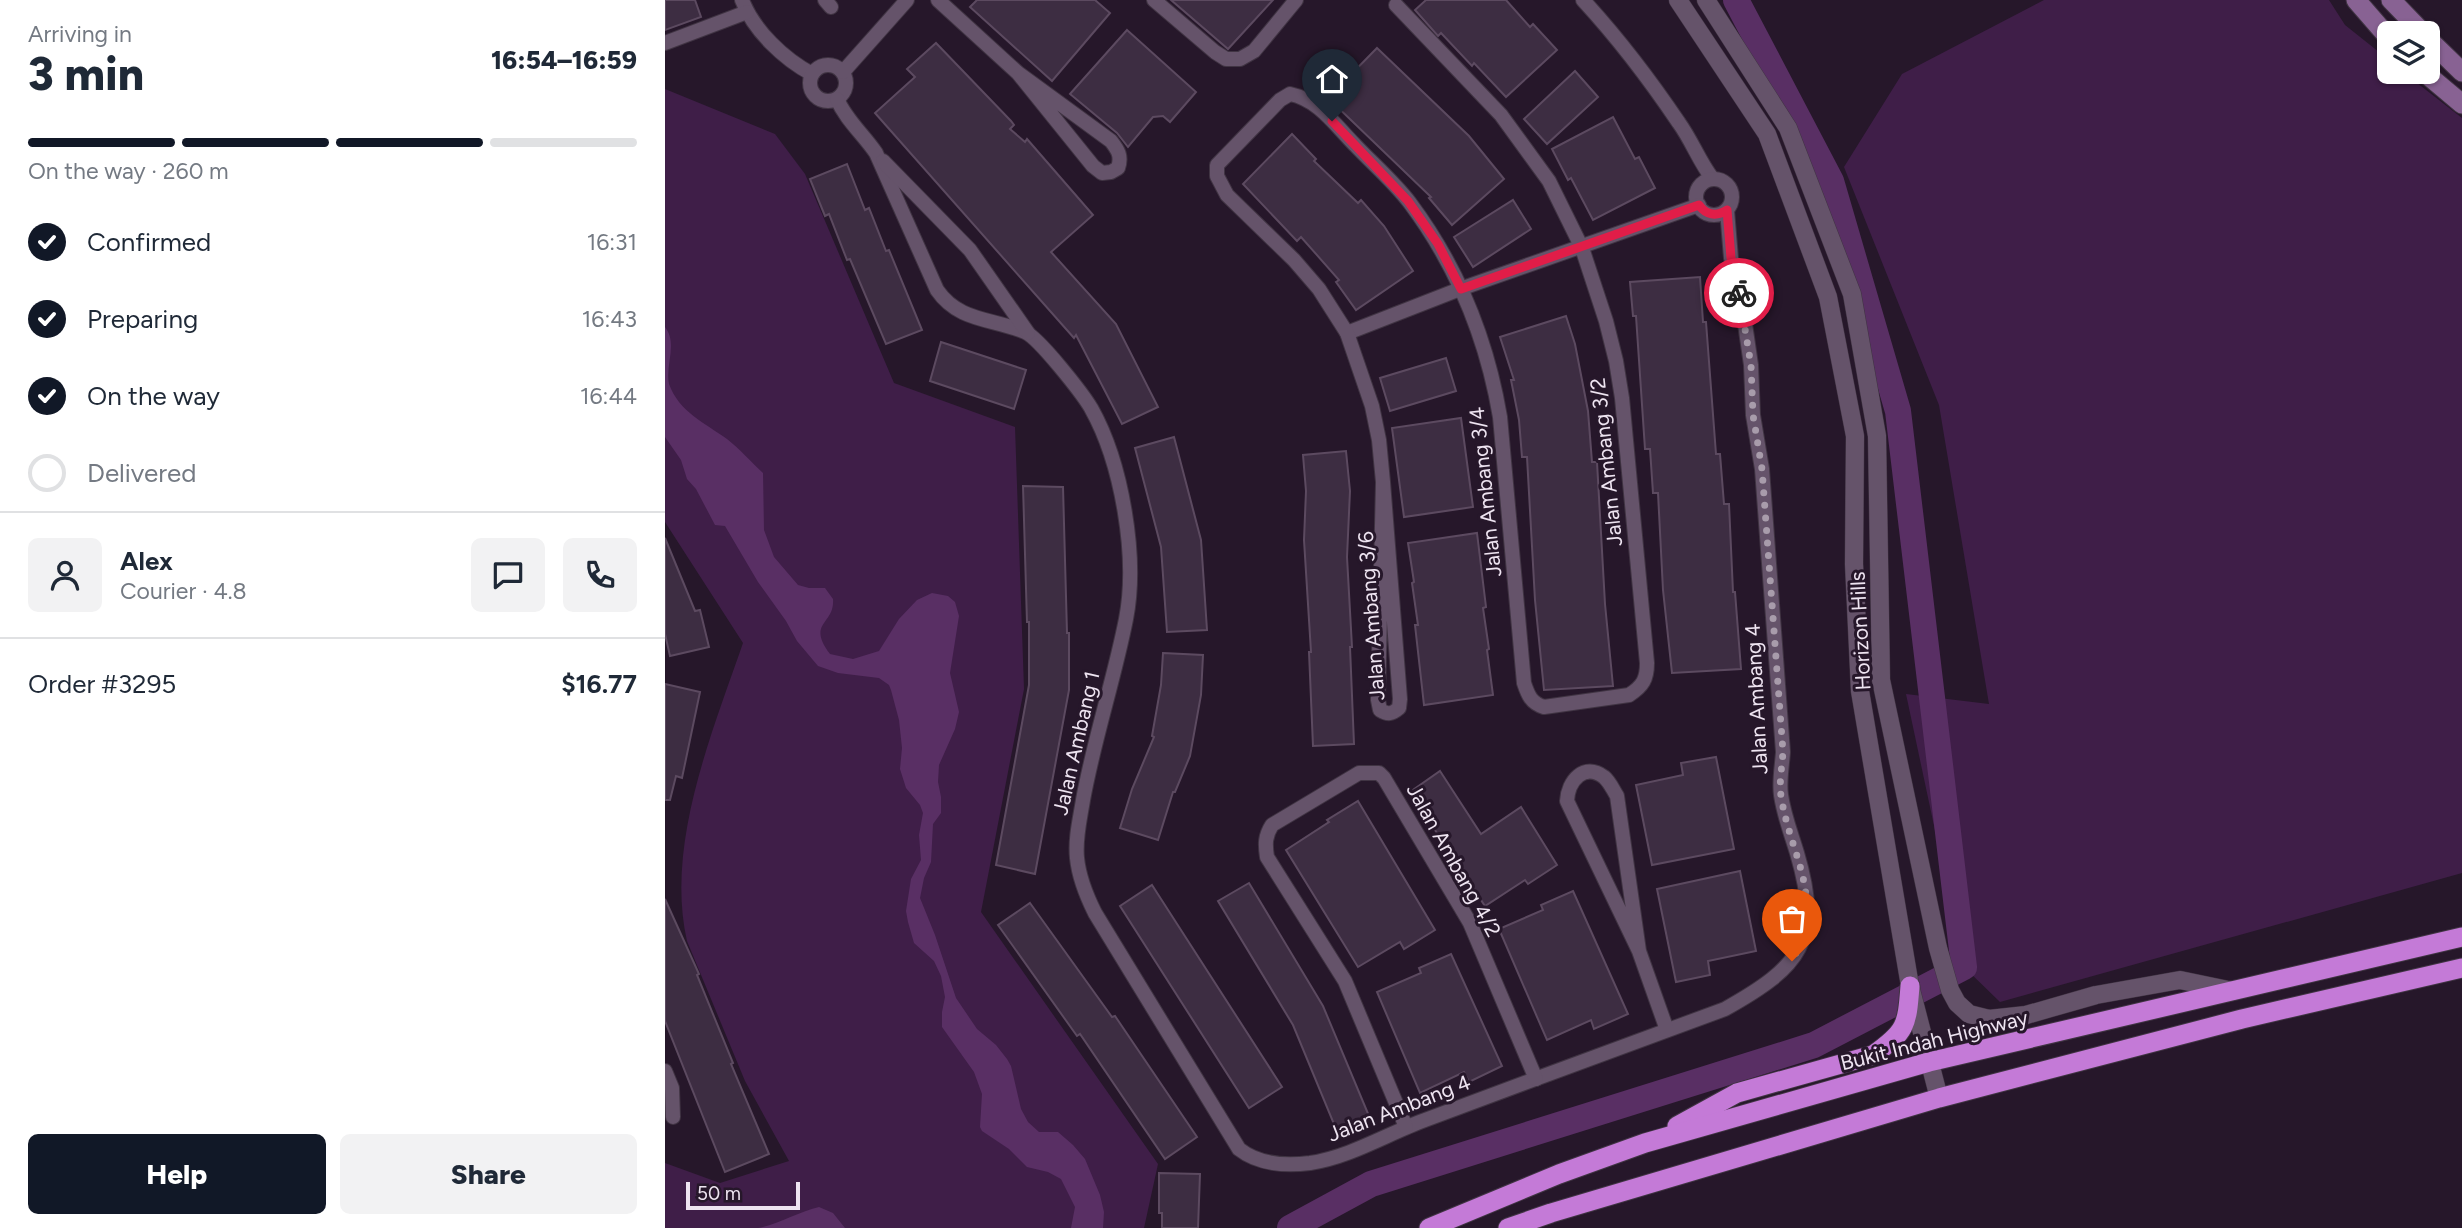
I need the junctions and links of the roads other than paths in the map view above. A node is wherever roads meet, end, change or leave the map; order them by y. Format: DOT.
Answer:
graph roads {
  1 [pos="907,0"];
  2 [pos="938,0"];
  3 [pos="1154,0"];
  4 [pos="1296,0"];
  5 [pos="1583,0"];
  6 [pos="1678,0"];
  7 [pos="1706,0"];
  8 [pos="2356,0"];
  9 [pos="2391,0"];
  10 [pos="1396,5"];
  11 [pos="744,6"];
  12 [pos="2411,21"];
  13 [pos="2377,24"];
  14 [pos="665,43"];
  15 [pos="2440,51"];
  16 [pos="842,72"];
  17 [pos="2462,72"];
  18 [pos="1018,73"];
  19 [pos="812,74"];
  20 [pos="2438,84"];
  21 [pos="837,99"];
  22 [pos="2462,104"];
  23 [pos="876,153"];
  24 [pos="1217,176"];
  25 [pos="1712,178"];
  26 [pos="1699,205"];
  27 [pos="1727,210"];
  28 [pos="1582,248"];
  29 [pos="1461,289"];
  30 [pos="1028,333"];
  31 [pos="1347,333"];
  32 [pos="1383,482"];
  33 [pos="1528,696"];
  34 [pos="2462,937"];
  35 [pos="1639,951"];
  36 [pos="2462,968"];
  37 [pos="1910,986"];
  38 [pos="2233,991"];
  39 [pos="1667,1030"];
  40 [pos="1929,1062"];
  41 [pos="665,1071"];
  42 [pos="1536,1079"];
  43 [pos="1939,1098"];
  44 [pos="673,1117"];
  45 [pos="1406,1127"];
  46 [pos="1645,1143"];
  47 [pos="1239,1149"];
  48 [pos="1429,1228"];
  49 [pos="1509,1228"];
  1 -- 16 [label="street"];
  2 -- 18 [label="street"];
  3 -- 4 [label="street"];
  5 -- 25 [label="street"];
  6 -- 37 [label="street, Horizon Hills"];
  7 -- 38 [label="street, Horizon Hills"];
  8 -- 13 [label="main road"];
  9 -- 12 [label="main road"];
  10 -- 28 [label="street, Jalan Ambang 3/2"];
  11 -- 14 [label="street"];
  11 -- 19 [label="street"];
  15 -- 17 [label="main road"];
  16 -- 19 [label="street"];
  16 -- 21 [label="street"];
  18 -- 18 [label="street"];
  19 -- 21 [label="street"];
  20 -- 22 [label="main road"];
  21 -- 23 [label="street, Jalan Ambang 1"];
  23 -- 30 [label="street, Jalan Ambang 1"];
  23 -- 30 [label="street, Jalan Ambang 1"];
  24 -- 29 [label="street, Jalan Ambang 3/4"];
  24 -- 31 [label="street, Jalan Ambang 3/6"];
  25 -- 26 [label="street"];
  25 -- 27 [label="street"];
  26 -- 27 [label="street"];
  26 -- 28 [label="street"];
  27 -- 39 [label="street, Jalan Ambang 4"];
  28 -- 29 [label="street"];
  28 -- 33 [label="street, Jalan Ambang 3/2"];
  29 -- 31 [label="street"];
  29 -- 33 [label="street, Jalan Ambang 3/4"];
  30 -- 47 [label="street, Jalan Ambang 1"];
  31 -- 32 [label="street, Jalan Ambang 3/6"];
  32 -- 32 [label="street, Jalan Ambang 3/6"];
  34 -- 38 [label="highway, Bukit Indah Highway"];
  35 -- 35 [label="street"];
  35 -- 39 [label="street"];
  36 -- 43 [label="highway"];
  37 -- 40 [label="street, Horizon Hills"];
  37 -- 46 [label="highway"];
  38 -- 40 [label="highway, Bukit Indah Highway"];
  39 -- 42 [label="street, Jalan Ambang 4"];
  40 -- 43 [label="street, Horizon Hills"];
  40 -- 46 [label="highway, Bukit Indah Highway"];
  41 -- 44 [label="street"];
  42 -- 45 [label="street, Jalan Ambang 4"];
  42 -- 45 [label="street, Jalan Ambang 4/2"];
  43 -- 49 [label="highway"];
  45 -- 47 [label="street, Jalan Ambang 4"];
  46 -- 48 [label="highway, Bukit Indah Highway"];
}
